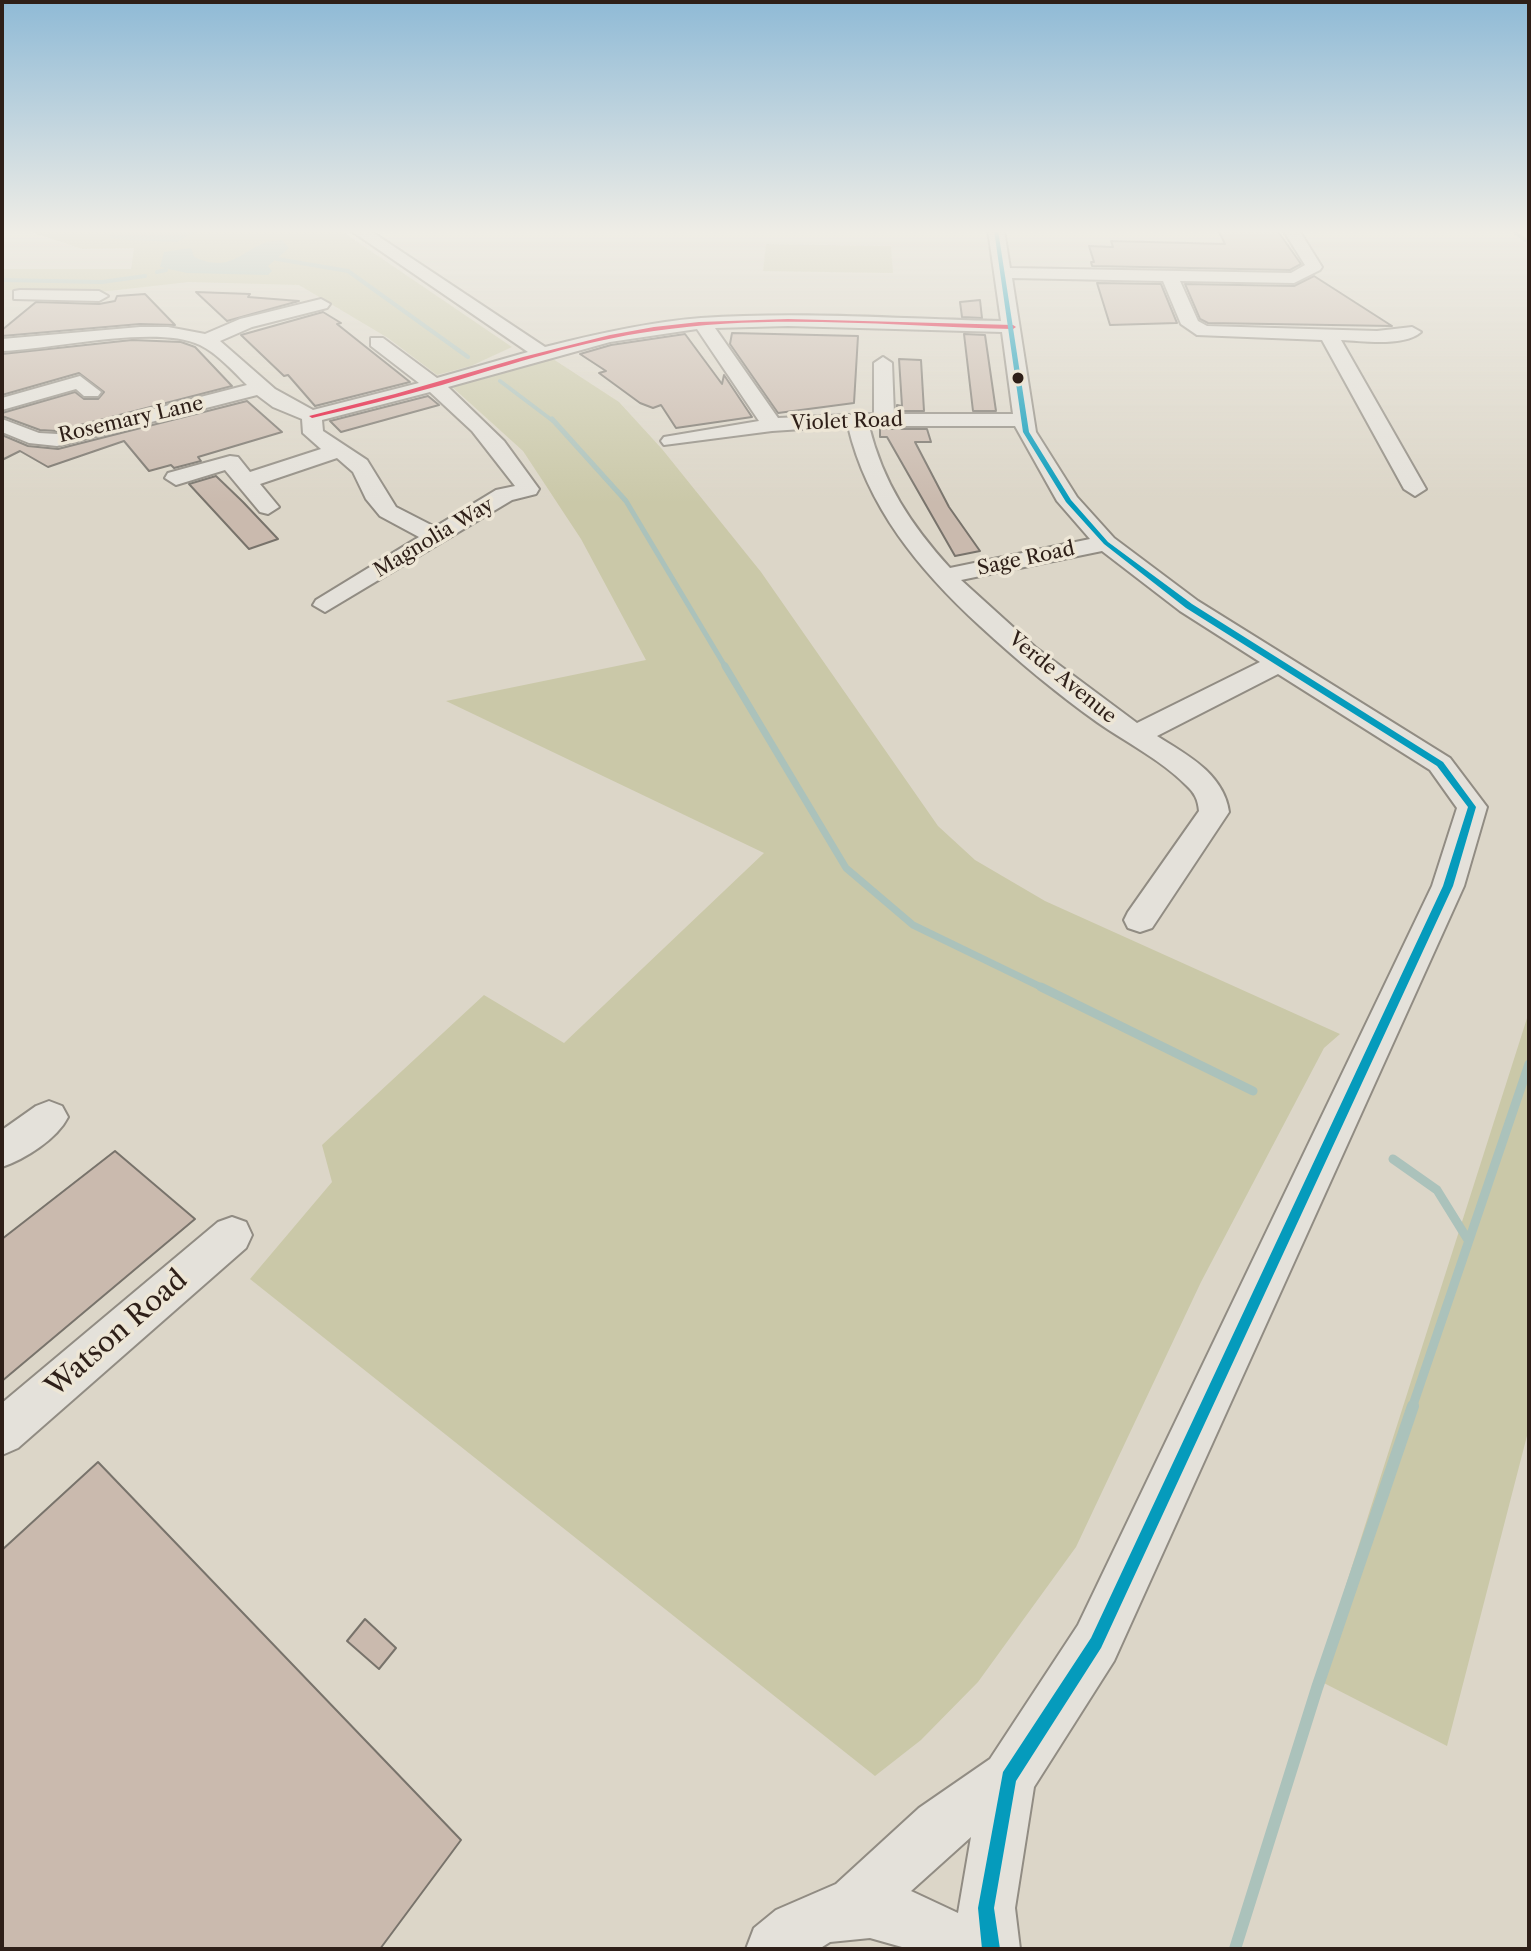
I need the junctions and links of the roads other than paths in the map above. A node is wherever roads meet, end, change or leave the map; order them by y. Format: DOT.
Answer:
graph roads {
  1 [pos="35,321"];
  2 [pos="257,321"];
  3 [pos="494,321"];
  4 [pos="767,321"];
  5 [pos="834,321"];
  6 [pos="1012,321"];
  7 [pos="1189,321"];
  8 [pos="702,323"];
  9 [pos="1013,327"];
  10 [pos="1412,332"];
  11 [pos="1328,334"];
  12 [pos="207,340"];
  13 [pos="377,342"];
  14 [pos="4,345"];
  15 [pos="543,354"];
  16 [pos="883,363"];
  17 [pos="435,384"];
  18 [pos="260,388"];
  19 [pos="91,392"];
  20 [pos="2,404"];
  21 [pos="312,416"];
  22 [pos="870,420"];
  23 [pos="1024,420"];
  24 [pos="2,425"];
  25 [pos="772,425"];
  26 [pos="671,441"];
  27 [pos="337,451"];
  28 [pos="176,478"];
  29 [pos="246,481"];
  30 [pos="1415,489"];
  31 [pos="268,507"];
  32 [pos="435,536"];
  33 [pos="1106,543"];
  34 [pos="947,576"];
  35 [pos="325,605"];
  36 [pos="1279,663"];
  37 [pos="1134,736"];
  38 [pos="1140,920"];
  39 [pos="49,1117"];
  40 [pos="2,1151"];
  41 [pos="232,1235"];
  42 [pos="2,1432"];
  43 [pos="1009,1778"];
  44 [pos="851,1909"];
  45 [pos="775,1949"];
  46 [pos="961,1949"];
  47 [pos="991,1949"];
  1 -- 14 [label="street"];
  2 -- 12 [label="street"];
  3 -- 15 [label="street"];
  4 -- 8 [label="street"];
  5 -- 9 [label="street"];
  6 -- 9 [label="street"];
  7 -- 11 [label="street"];
  8 -- 15 [label="street"];
  8 -- 25 [label="street"];
  9 -- 23 [label="street"];
  10 -- 11 [label="street"];
  11 -- 30 [label="street"];
  12 -- 14 [label="street"];
  12 -- 18 [label="street"];
  13 -- 17 [label="street"];
  15 -- 17 [label="street"];
  16 -- 22 [label="street, Verde Avenue"];
  17 -- 21 [label="street"];
  17 -- 32 [label="street, Magnolia Way"];
  18 -- 21 [label="street"];
  18 -- 24 [label="street, Rosemary Lane"];
  19 -- 20 [label="street, Rosemary Lane"];
  21 -- 27 [label="street"];
  22 -- 23 [label="street, Violet Road"];
  22 -- 25 [label="street, Violet Road"];
  22 -- 34 [label="street, Verde Avenue"];
  23 -- 33 [label="street"];
  25 -- 26 [label="street, Violet Road"];
  27 -- 29 [label="street"];
  27 -- 32 [label="street"];
  28 -- 29 [label="street"];
  29 -- 31 [label="street"];
  32 -- 35 [label="street, Magnolia Way"];
  33 -- 34 [label="street, Sage Road"];
  33 -- 36 [label="street"];
  34 -- 37 [label="street, Verde Avenue"];
  36 -- 37 [label="street"];
  36 -- 43 [label="street"];
  37 -- 38 [label="street, Verde Avenue"];
  39 -- 40 [label="street"];
  41 -- 42 [label="street, Watson Road"];
  43 -- 44 [label="street"];
  43 -- 47 [label="street"];
  44 -- 45 [label="street"];
  44 -- 46 [label="street"];
}
